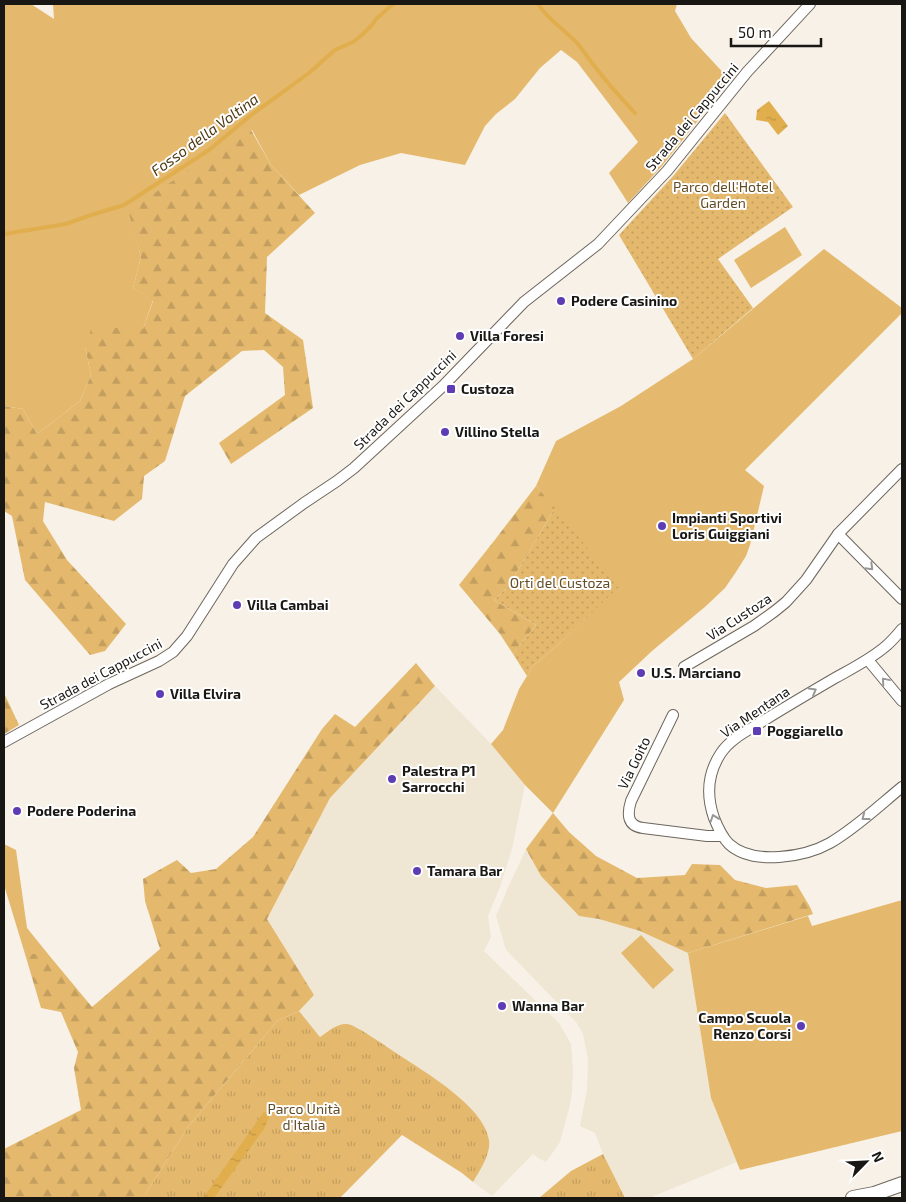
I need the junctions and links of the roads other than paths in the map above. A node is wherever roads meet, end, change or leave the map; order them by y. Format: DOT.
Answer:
graph roads {
  1 [pos="810,4"];
  2 [pos="902,469"];
  3 [pos="838,534"];
  4 [pos="902,599"];
  5 [pos="902,629"];
  6 [pos="868,660"];
  7 [pos="684,667"];
  8 [pos="902,701"];
  9 [pos="673,715"];
  10 [pos="4,742"];
  11 [pos="902,786"];
  12 [pos="722,836"];
  13 [pos="902,1184"];
  14 [pos="854,1198"];
  1 -- 10 [label="street, Strada dei Cappuccini"];
  2 -- 3 [label="street, Via Custoza"];
  3 -- 4 [label="street, one-way"];
  3 -- 7 [label="street, Via Custoza"];
  5 -- 6 [label="street, Via Mentana"];
  8 -- 6 [label="street, one-way"];
  12 -- 6 [label="street, Via Mentana, one-way"];
  9 -- 12 [label="street, Via Goito"];
  11 -- 12 [label="street, Via Mentana, one-way"];
  13 -- 14 [label="street"];
}
